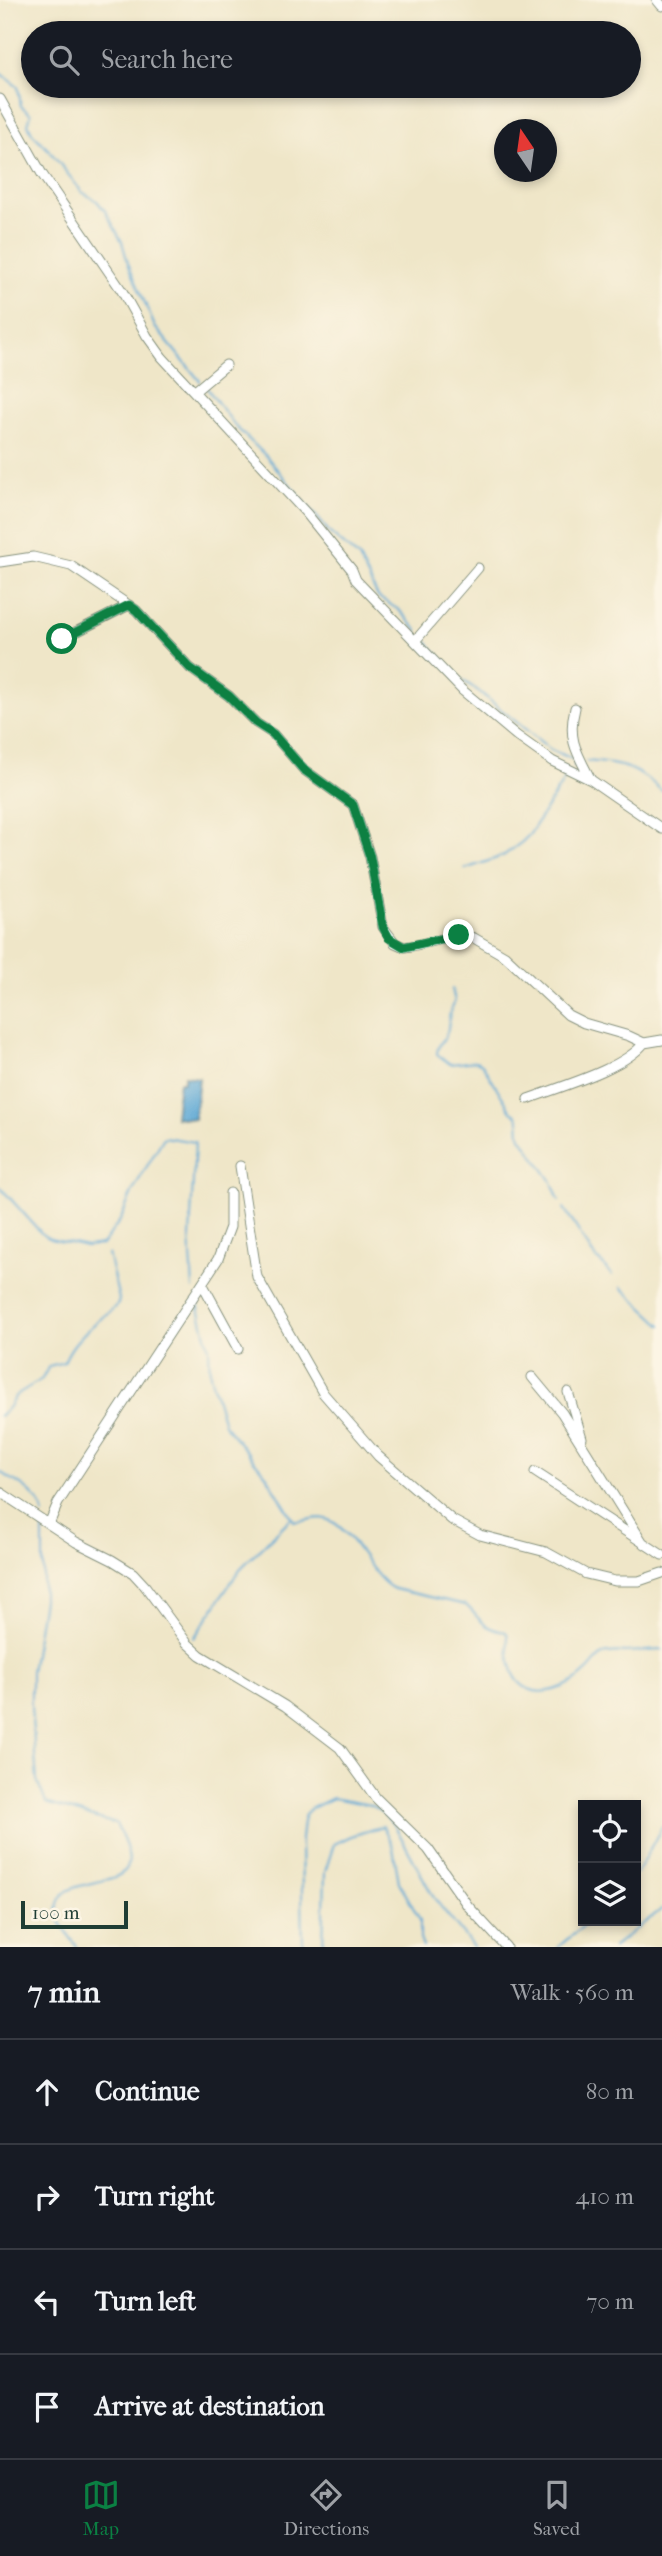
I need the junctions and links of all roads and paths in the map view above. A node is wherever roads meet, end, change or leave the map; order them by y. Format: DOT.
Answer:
graph roads {
  1 [pos="657,0"];
  2 [pos="662,6"];
  3 [pos="0,99"];
  4 [pos="226,365"];
  5 [pos="195,391"];
  6 [pos="0,562"];
  7 [pos="478,568"];
  8 [pos="129,605"];
  9 [pos="62,639"];
  10 [pos="415,641"];
  11 [pos="575,708"];
  12 [pos="591,780"];
  13 [pos="662,829"];
  14 [pos="662,1040"];
  15 [pos="644,1043"];
  16 [pos="528,1099"];
  17 [pos="240,1166"];
  18 [pos="230,1193"];
  19 [pos="202,1284"];
  20 [pos="238,1349"];
  21 [pos="532,1377"];
  22 [pos="568,1392"];
  23 [pos="585,1450"];
  24 [pos="534,1472"];
  25 [pos="0,1492"];
  26 [pos="49,1524"];
  27 [pos="643,1543"];
  28 [pos="662,1555"];
  29 [pos="662,1573"];
  30 [pos="506,1947"];
  1 -- 2 [label="street"];
  3 -- 5 [label="street"];
  4 -- 5 [label="street"];
  5 -- 10 [label="street"];
  6 -- 8 [label="street"];
  7 -- 10 [label="street"];
  8 -- 9 [label="street"];
  8 -- 15 [label="street"];
  10 -- 12 [label="street"];
  11 -- 12 [label="street"];
  12 -- 13 [label="street"];
  14 -- 15 [label="street"];
  15 -- 16 [label="street"];
  17 -- 29 [label="street"];
  18 -- 19 [label="street"];
  19 -- 20 [label="street"];
  19 -- 26 [label="street"];
  21 -- 23 [label="street"];
  22 -- 23 [label="street"];
  23 -- 27 [label="street"];
  24 -- 27 [label="street"];
  25 -- 26 [label="street"];
  26 -- 30 [label="street"];
  27 -- 28 [label="street"];
}
